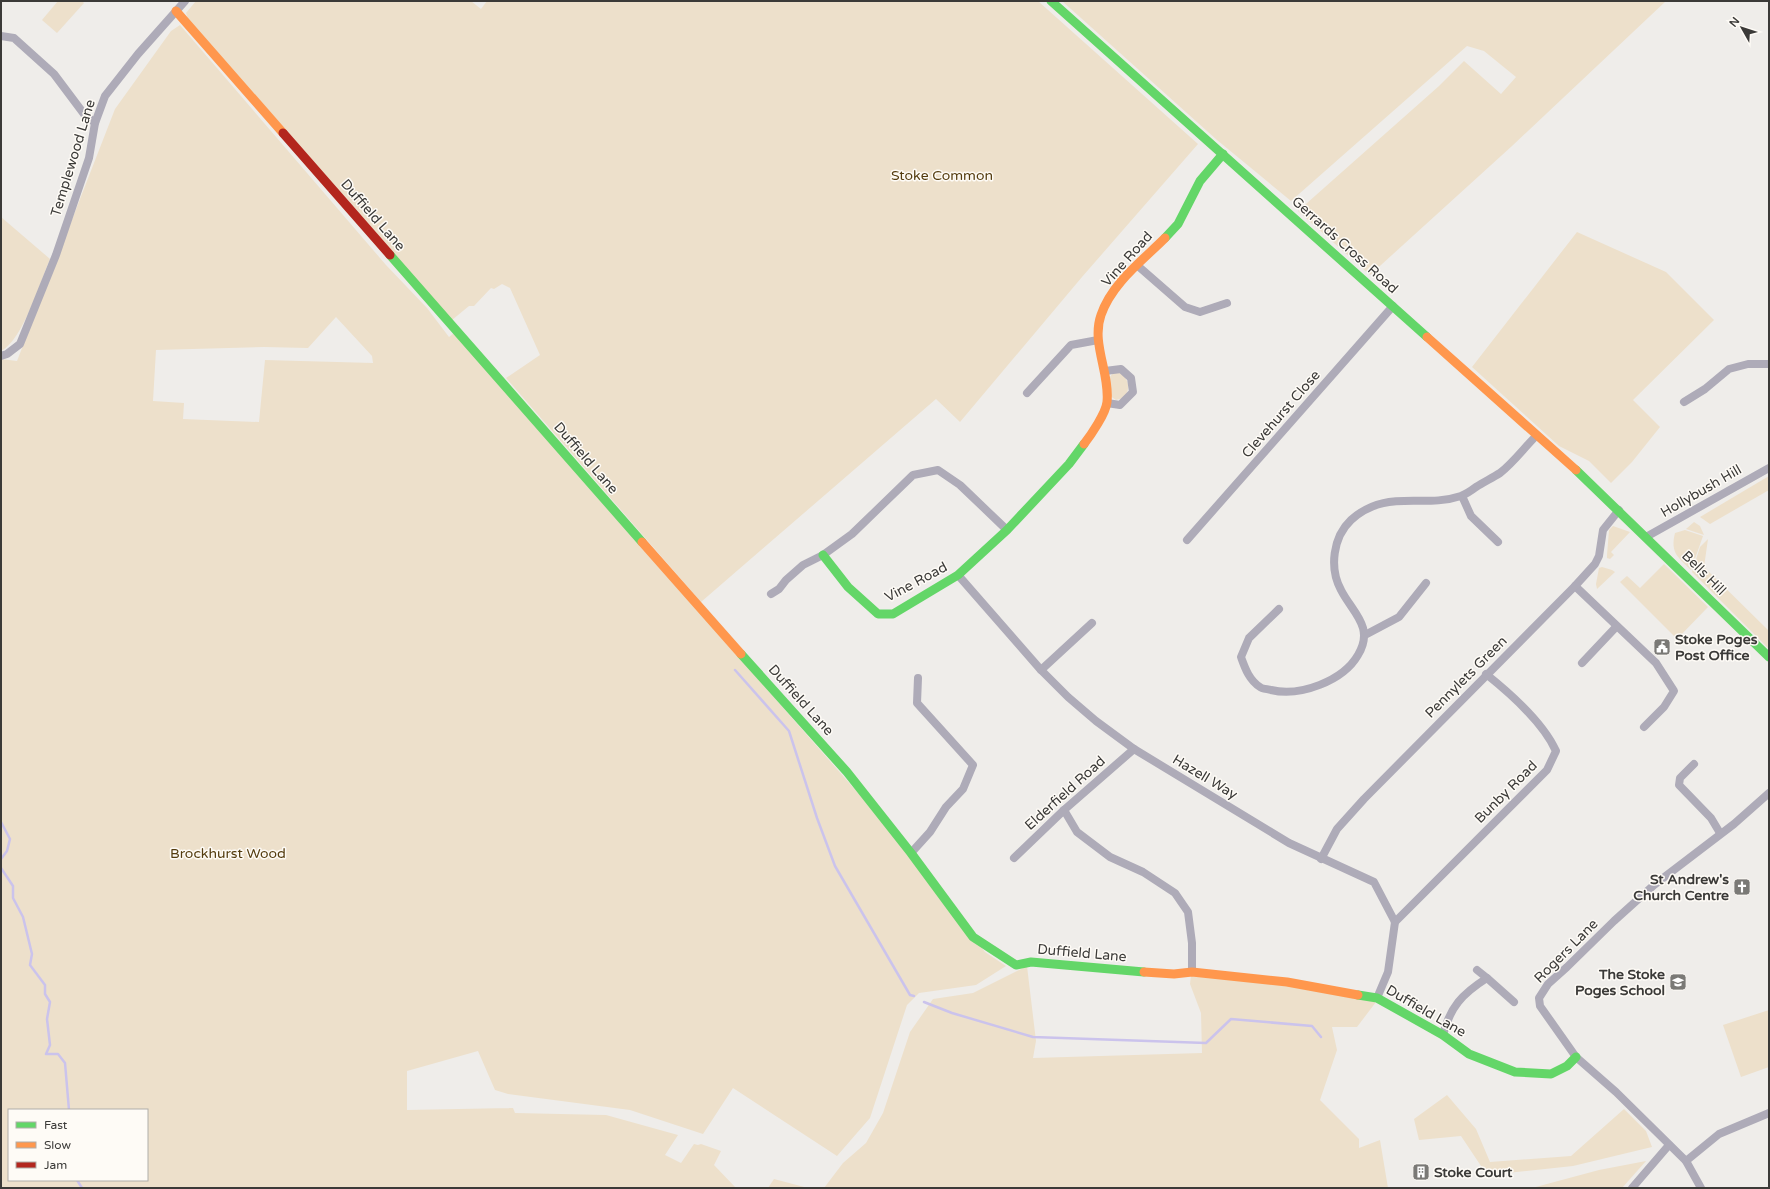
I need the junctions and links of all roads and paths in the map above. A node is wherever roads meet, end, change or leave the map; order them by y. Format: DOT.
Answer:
graph roads {
  1 [pos="185,1"];
  2 [pos="1051,1"];
  3 [pos="176,11"];
  4 [pos="1,36"];
  5 [pos="95,123"];
  6 [pos="1223,154"];
  7 [pos="1138,266"];
  8 [pos="1227,303"];
  9 [pos="1393,306"];
  10 [pos="1098,340"];
  11 [pos="1,356"];
  12 [pos="1769,364"];
  13 [pos="1104,371"];
  14 [pos="1027,393"];
  15 [pos="1684,402"];
  16 [pos="1107,403"];
  17 [pos="1536,436"];
  18 [pos="1769,468"];
  19 [pos="1462,496"];
  20 [pos="1619,510"];
  21 [pos="1007,530"];
  22 [pos="1646,537"];
  23 [pos="1187,540"];
  24 [pos="1498,542"];
  25 [pos="823,555"];
  26 [pos="958,575"];
  27 [pos="1426,583"];
  28 [pos="1575,586"];
  29 [pos="771,594"];
  30 [pos="1279,609"];
  31 [pos="1092,624"];
  32 [pos="1616,627"];
  33 [pos="1365,635"];
  34 [pos="1769,657"];
  35 [pos="1582,663"];
  36 [pos="1041,670"];
  37 [pos="1486,674"];
  38 [pos="918,678"];
  39 [pos="1644,727"];
  40 [pos="1134,749"];
  41 [pos="1694,764"];
  42 [pos="1769,793"];
  43 [pos="1064,810"];
  44 [pos="1720,833"];
  45 [pos="911,853"];
  46 [pos="1014,858"];
  47 [pos="1321,859"];
  48 [pos="1395,922"];
  49 [pos="1477,970"];
  50 [pos="1192,972"];
  51 [pos="1487,978"];
  52 [pos="1377,998"];
  53 [pos="1514,1002"];
  54 [pos="1443,1035"];
  55 [pos="1576,1057"];
  56 [pos="1769,1113"];
  57 [pos="1669,1144"];
  58 [pos="1686,1161"];
  59 [pos="1632,1188"];
  60 [pos="1701,1188"];
  1 -- 3 [label="street, Templewood Lane"];
  2 -- 6 [label="street, Gerrards Cross Road"];
  3 -- 5 [label="street, Templewood Lane"];
  3 -- 45 [label="street, Duffield Lane"];
  4 -- 5 [label="street"];
  5 -- 11 [label="street, Templewood Lane"];
  6 -- 7 [label="street, Vine Road"];
  6 -- 9 [label="street, Gerrards Cross Road"];
  7 -- 8 [label="street"];
  7 -- 10 [label="street, Vine Road"];
  9 -- 17 [label="street, Gerrards Cross Road"];
  9 -- 23 [label="street, Clevehurst Close"];
  10 -- 13 [label="street, Vine Road"];
  10 -- 14 [label="street"];
  12 -- 15 [label="street"];
  13 -- 16 [label="street, Vine Road"];
  13 -- 16 [label="street"];
  16 -- 21 [label="street, Vine Road"];
  17 -- 19 [label="street"];
  17 -- 20 [label="street, Gerrards Cross Road"];
  18 -- 22 [label="street, Hollybush Hill"];
  19 -- 24 [label="street"];
  19 -- 33 [label="street"];
  20 -- 22 [label="street, Bells Hill"];
  20 -- 28 [label="street, Pennylets Green"];
  21 -- 25 [label="street"];
  21 -- 26 [label="street, Vine Road"];
  22 -- 34 [label="street, Bells Hill"];
  25 -- 26 [label="street, Vine Road"];
  25 -- 29 [label="street"];
  26 -- 36 [label="street, Hazell Way"];
  27 -- 33 [label="street"];
  28 -- 32 [label="street"];
  28 -- 37 [label="street, Pennylets Green"];
  30 -- 33 [label="street"];
  31 -- 36 [label="street"];
  32 -- 35 [label="street"];
  32 -- 39 [label="street"];
  36 -- 40 [label="street, Hazell Way"];
  37 -- 47 [label="street, Pennylets Green"];
  37 -- 48 [label="street, Bunby Road"];
  38 -- 45 [label="street"];
  40 -- 43 [label="street, Elderfield Road"];
  40 -- 47 [label="street, Hazell Way"];
  41 -- 44 [label="street"];
  42 -- 44 [label="street, Rogers Lane"];
  43 -- 46 [label="street, Elderfield Road"];
  43 -- 50 [label="street"];
  44 -- 55 [label="street, Rogers Lane"];
  45 -- 50 [label="street, Duffield Lane"];
  47 -- 48 [label="street, Hazell Way"];
  48 -- 52 [label="street"];
  49 -- 51 [label="street"];
  50 -- 52 [label="street, Duffield Lane"];
  51 -- 53 [label="street"];
  51 -- 54 [label="street"];
  52 -- 54 [label="street, Duffield Lane"];
  54 -- 55 [label="street, Duffield Lane"];
  55 -- 57 [label="street, Rogers Lane"];
  56 -- 58 [label="street"];
  57 -- 58 [label="street, Rogers Lane"];
  57 -- 59 [label="street"];
  58 -- 60 [label="street, Rogers Lane"];
}
